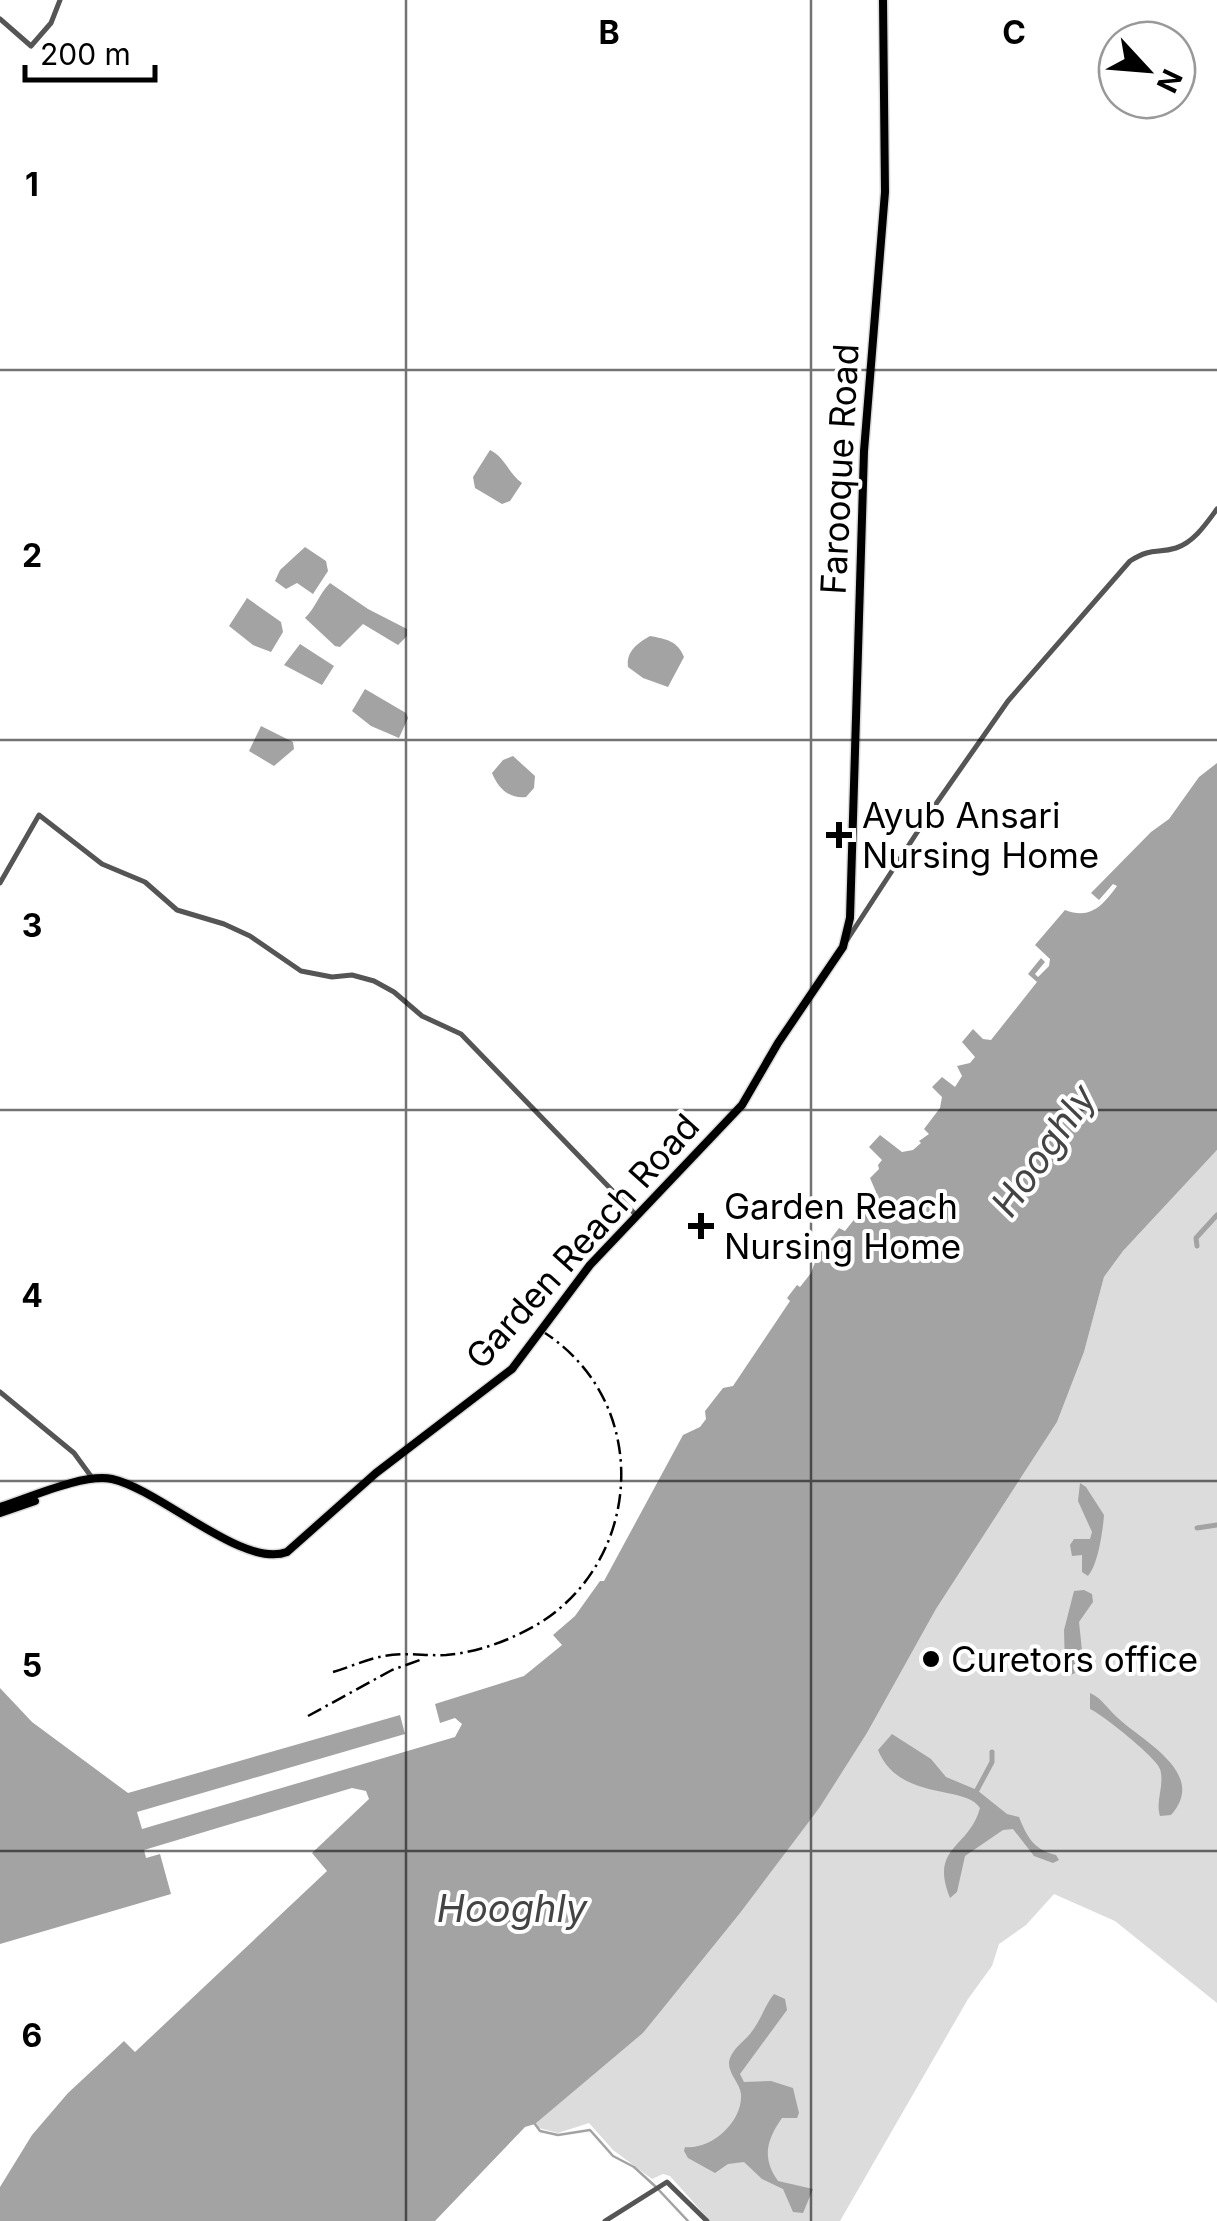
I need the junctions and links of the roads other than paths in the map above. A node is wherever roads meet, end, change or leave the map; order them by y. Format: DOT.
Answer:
graph roads {
  1 [pos="60,0"];
  2 [pos="883,0"];
  3 [pos="0,19"];
  4 [pos="1217,510"];
  5 [pos="0,883"];
  6 [pos="847,940"];
  7 [pos="636,1216"];
  8 [pos="0,1392"];
  9 [pos="89,1480"];
  10 [pos="0,1510"];
  11 [pos="605,2221"];
  12 [pos="707,2221"];
  1 -- 3 [label="street"];
  2 -- 6 [label="main road, Farooque Road"];
  4 -- 6 [label="street"];
  5 -- 7 [label="street"];
  6 -- 7 [label="main road, Garden Reach Road"];
  7 -- 9 [label="main road, Garden Reach Road"];
  8 -- 9 [label="street"];
  9 -- 10 [label="main road"];
  11 -- 12 [label="street"];
}
